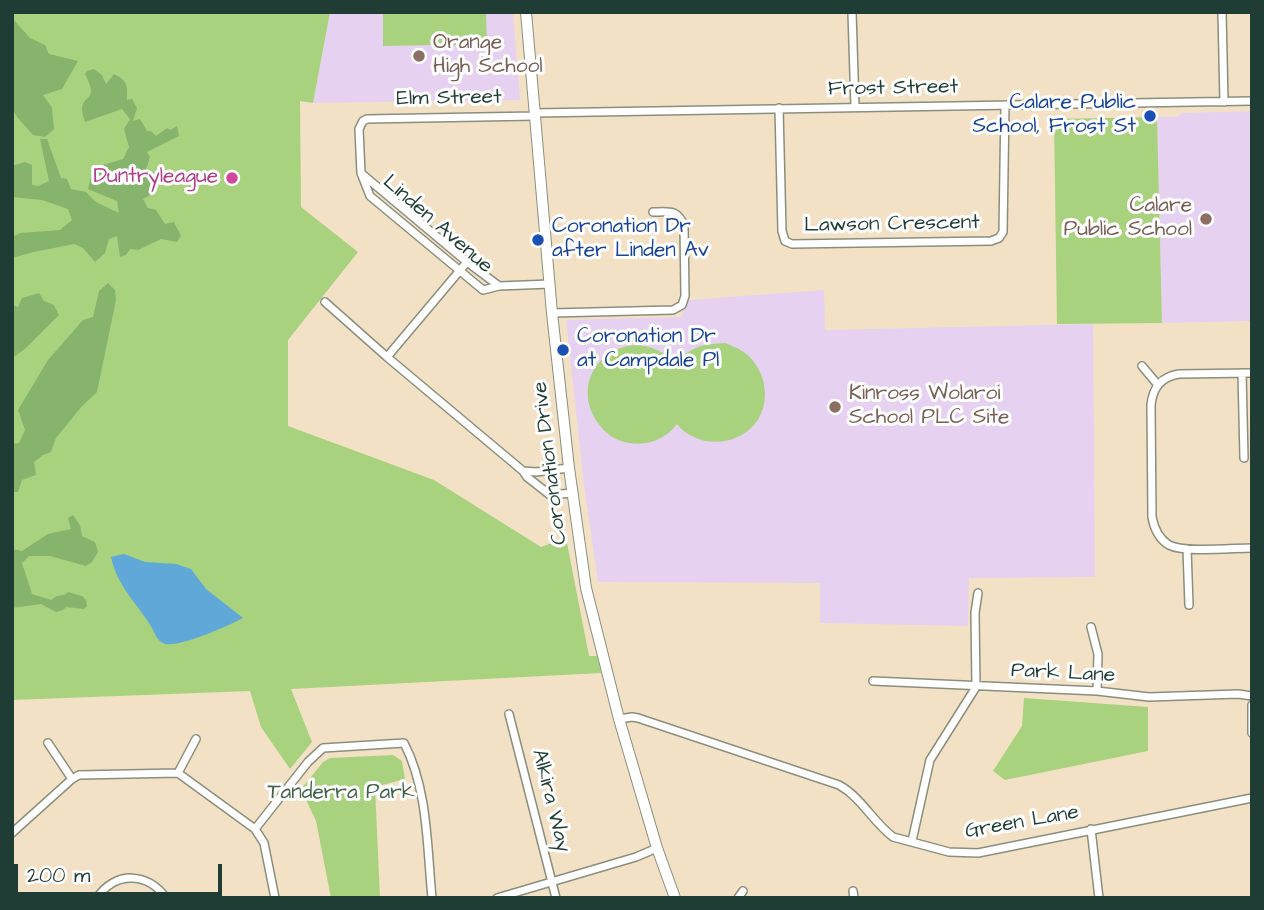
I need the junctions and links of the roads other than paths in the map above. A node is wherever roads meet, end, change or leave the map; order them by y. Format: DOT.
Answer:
graph roads {
  1 [pos="526,12"];
  2 [pos="852,12"];
  3 [pos="1222,12"];
  4 [pos="1252,101"];
  5 [pos="1224,102"];
  6 [pos="1005,105"];
  7 [pos="855,107"];
  8 [pos="779,108"];
  9 [pos="535,114"];
  10 [pos="363,121"];
  11 [pos="361,173"];
  12 [pos="653,212"];
  13 [pos="467,262"];
  14 [pos="459,271"];
  15 [pos="550,284"];
  16 [pos="499,286"];
  17 [pos="325,302"];
  18 [pos="552,313"];
  19 [pos="387,357"];
  20 [pos="1142,366"];
  21 [pos="1242,373"];
  22 [pos="1252,373"];
  23 [pos="1158,385"];
  24 [pos="1244,458"];
  25 [pos="569,468"];
  26 [pos="523,471"];
  27 [pos="573,493"];
  28 [pos="1252,548"];
  29 [pos="1187,549"];
  30 [pos="978,593"];
  31 [pos="1189,605"];
  32 [pos="1091,626"];
  33 [pos="873,681"];
  34 [pos="976,687"];
  35 [pos="1097,691"];
  36 [pos="1252,696"];
  37 [pos="1252,705"];
  38 [pos="509,714"];
  39 [pos="619,719"];
  40 [pos="1252,733"];
  41 [pos="196,739"];
  42 [pos="48,743"];
  43 [pos="178,773"];
  44 [pos="72,779"];
  45 [pos="1252,798"];
  46 [pos="255,829"];
  47 [pos="1091,829"];
  48 [pos="12,833"];
  49 [pos="912,841"];
  50 [pos="657,848"];
  51 [pos="552,881"];
  52 [pos="97,898"];
  53 [pos="166,898"];
  54 [pos="275,898"];
  55 [pos="432,898"];
  56 [pos="497,898"];
  57 [pos="556,898"];
  58 [pos="676,898"];
  59 [pos="1099,898"];
  1 -- 9 [label="main road, Coronation Drive"];
  2 -- 7 [label="street"];
  3 -- 5 [label="street"];
  4 -- 5 [label="street, Frost Street"];
  5 -- 6 [label="street, Frost Street"];
  6 -- 7 [label="street, Frost Street"];
  6 -- 8 [label="street, Lawson Crescent"];
  7 -- 8 [label="street, Frost Street"];
  8 -- 9 [label="street, Frost Street"];
  9 -- 10 [label="street, Elm Street"];
  9 -- 15 [label="main road, Coronation Drive"];
  10 -- 11 [label="street, Linden Avenue"];
  11 -- 13 [label="street, Linden Avenue"];
  11 -- 14 [label="street, Linden Avenue"];
  12 -- 18 [label="street"];
  13 -- 14 [label="street"];
  13 -- 16 [label="street, Linden Avenue"];
  14 -- 16 [label="street, Linden Avenue"];
  14 -- 19 [label="street"];
  15 -- 16 [label="street, Linden Avenue"];
  15 -- 18 [label="main road, Coronation Drive"];
  17 -- 19 [label="street"];
  18 -- 25 [label="main road, Coronation Drive"];
  19 -- 26 [label="street"];
  20 -- 23 [label="street"];
  21 -- 22 [label="street"];
  21 -- 23 [label="street"];
  21 -- 24 [label="street"];
  23 -- 29 [label="street"];
  25 -- 26 [label="street"];
  25 -- 27 [label="main road, Coronation Drive"];
  26 -- 27 [label="street"];
  27 -- 39 [label="main road, Coronation Drive"];
  28 -- 29 [label="street"];
  29 -- 31 [label="street"];
  30 -- 34 [label="street"];
  32 -- 35 [label="street"];
  33 -- 34 [label="street, Park Lane"];
  34 -- 35 [label="street, Park Lane"];
  34 -- 49 [label="street"];
  35 -- 36 [label="street, Park Lane"];
  37 -- 40 [label="street"];
  38 -- 51 [label="street, Alkira Way"];
  39 -- 49 [label="street, Green Lane"];
  39 -- 50 [label="main road, Coronation Drive"];
  41 -- 43 [label="street"];
  42 -- 44 [label="street"];
  43 -- 44 [label="street"];
  43 -- 46 [label="street"];
  44 -- 48 [label="street"];
  45 -- 47 [label="street, Green Lane"];
  46 -- 54 [label="street"];
  46 -- 55 [label="street"];
  47 -- 49 [label="street, Green Lane"];
  47 -- 59 [label="street"];
  50 -- 51 [label="street"];
  50 -- 58 [label="main road, Coronation Drive"];
  51 -- 56 [label="street"];
  51 -- 57 [label="street, Alkira Way"];
  52 -- 53 [label="street"];
}
